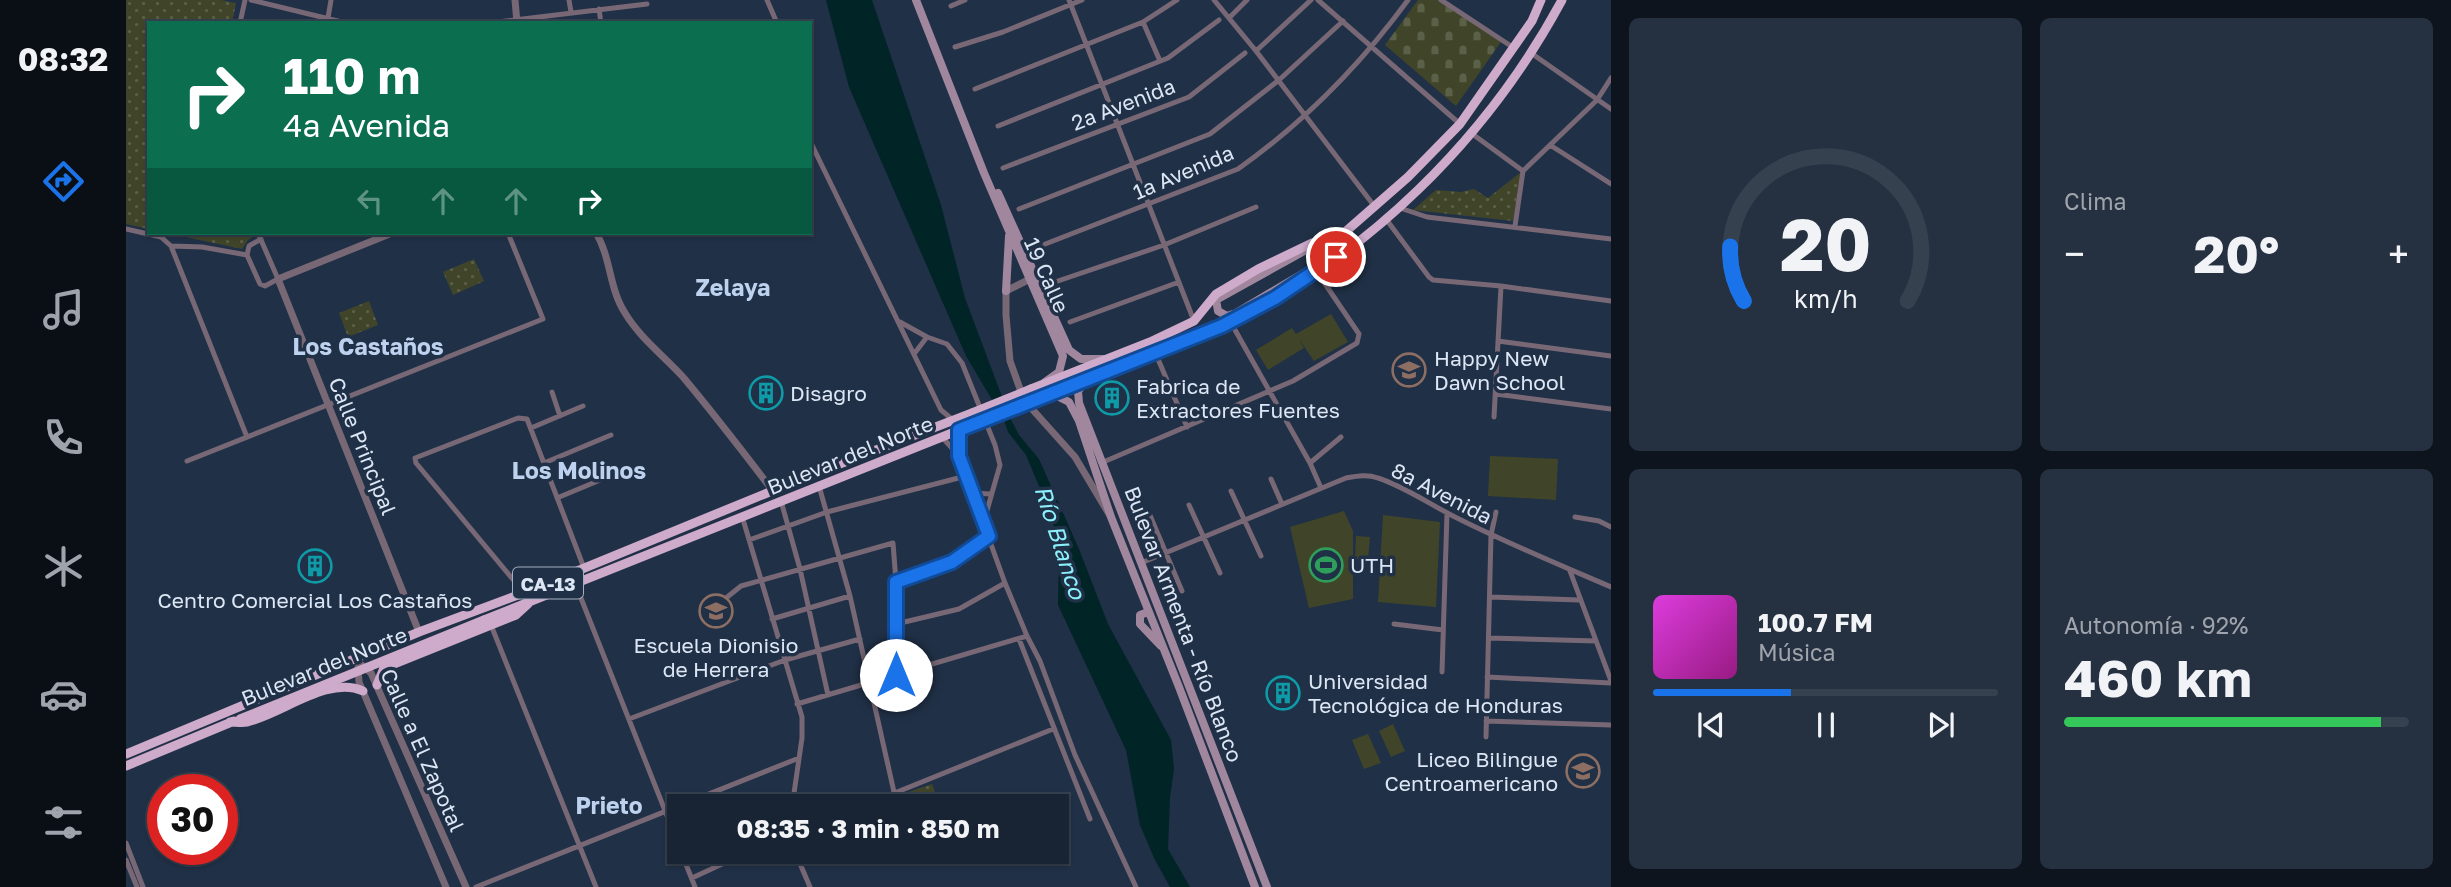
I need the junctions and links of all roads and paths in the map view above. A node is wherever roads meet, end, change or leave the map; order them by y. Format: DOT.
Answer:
graph roads {
  1 [pos="245,0"];
  2 [pos="251,0"];
  3 [pos="331,0"];
  4 [pos="515,0"];
  5 [pos="569,0"];
  6 [pos="767,0"];
  7 [pos="916,0"];
  8 [pos="965,0"];
  9 [pos="1082,0"];
  10 [pos="1177,0"];
  11 [pos="1214,0"];
  12 [pos="1247,0"];
  13 [pos="1311,0"];
  14 [pos="1318,0"];
  15 [pos="1408,0"];
  16 [pos="1441,0"];
  17 [pos="1543,0"];
  18 [pos="1560,0"];
  19 [pos="1070,2"];
  20 [pos="612,4"];
  21 [pos="647,4"];
  22 [pos="951,6"];
  23 [pos="599,9"];
  24 [pos="571,12"];
  25 [pos="1228,18"];
  26 [pos="328,19"];
  27 [pos="1219,20"];
  28 [pos="240,21"];
  29 [pos="337,21"];
  30 [pos="517,21"];
  31 [pos="601,21"];
  32 [pos="776,21"];
  33 [pos="1343,21"];
  34 [pos="1143,22"];
  35 [pos="1087,44"];
  36 [pos="1374,46"];
  37 [pos="955,47"];
  38 [pos="1514,48"];
  39 [pos="1256,51"];
  40 [pos="1245,53"];
  41 [pos="1531,53"];
  42 [pos="1160,61"];
  43 [pos="1611,78"];
  44 [pos="1279,80"];
  45 [pos="1103,85"];
  46 [pos="975,89"];
  47 [pos="1597,100"];
  48 [pos="1611,109"];
  49 [pos="1305,114"];
  50 [pos="1118,124"];
  51 [pos="1461,124"];
  52 [pos="998,127"];
  53 [pos="1471,133"];
  54 [pos="812,145"];
  55 [pos="1550,145"];
  56 [pos="1455,151"];
  57 [pos="1133,163"];
  58 [pos="1003,168"];
  59 [pos="1523,171"];
  60 [pos="985,173"];
  61 [pos="1611,184"];
  62 [pos="1149,203"];
  63 [pos="1256,207"];
  64 [pos="1375,207"];
  65 [pos="1399,208"];
  66 [pos="1019,209"];
  67 [pos="1386,219"];
  68 [pos="1515,226"];
  69 [pos="126,229"];
  70 [pos="1009,233"];
  71 [pos="1344,233"];
  72 [pos="147,234"];
  73 [pos="152,235"];
  74 [pos="387,235"];
  75 [pos="510,235"];
  76 [pos="597,235"];
  77 [pos="260,236"];
  78 [pos="1611,239"];
  79 [pos="169,243"];
  80 [pos="1356,243"];
  81 [pos="1164,245"];
  82 [pos="1035,248"];
  83 [pos="247,255"];
  84 [pos="1316,271"];
  85 [pos="1032,278"];
  86 [pos="278,279"];
  87 [pos="1055,282"];
  88 [pos="1179,282"];
  89 [pos="1501,286"];
  90 [pos="1006,291"];
  91 [pos="1611,301"];
  92 [pos="900,321"];
  93 [pos="1194,321"];
  94 [pos="1230,321"];
  95 [pos="1070,322"];
  96 [pos="928,337"];
  97 [pos="1498,341"];
  98 [pos="1155,352"];
  99 [pos="914,354"];
  100 [pos="1611,356"];
  101 [pos="1105,359"];
  102 [pos="1090,377"];
  103 [pos="1043,384"];
  104 [pos="1270,391"];
  105 [pos="552,392"];
  106 [pos="1051,393"];
  107 [pos="1496,394"];
  108 [pos="1074,401"];
  109 [pos="329,404"];
  110 [pos="583,406"];
  111 [pos="941,410"];
  112 [pos="1611,410"];
  113 [pos="560,416"];
  114 [pos="1494,417"];
  115 [pos="954,420"];
  116 [pos="939,425"];
  117 [pos="1187,427"];
  118 [pos="531,428"];
  119 [pos="959,430"];
  120 [pos="611,435"];
  121 [pos="247,437"];
  122 [pos="942,437"];
  123 [pos="1341,437"];
  124 [pos="1070,451"];
  125 [pos="1090,452"];
  126 [pos="959,456"];
  127 [pos="187,461"];
  128 [pos="544,463"];
  129 [pos="1101,463"];
  130 [pos="1310,463"];
  131 [pos="966,476"];
  132 [pos="605,478"];
  133 [pos="1271,478"];
  134 [pos="819,486"];
  135 [pos="1321,488"];
  136 [pos="773,491"];
  137 [pos="1231,491"];
  138 [pos="972,493"];
  139 [pos="990,494"];
  140 [pos="557,498"];
  141 [pos="781,501"];
  142 [pos="1117,503"];
  143 [pos="1282,504"];
  144 [pos="1189,505"];
  145 [pos="827,512"];
  146 [pos="1496,512"];
  147 [pos="1149,513"];
  148 [pos="1447,513"];
  149 [pos="742,516"];
  150 [pos="1111,517"];
  151 [pos="1575,517"];
  152 [pos="1245,520"];
  153 [pos="984,522"];
  154 [pos="789,526"];
  155 [pos="1611,527"];
  156 [pos="1491,535"];
  157 [pos="989,536"];
  158 [pos="1204,537"];
  159 [pos="749,540"];
  160 [pos="1167,552"];
  161 [pos="1261,556"];
  162 [pos="840,557"];
  163 [pos="1141,563"];
  164 [pos="584,568"];
  165 [pos="800,569"];
  166 [pos="1570,571"];
  167 [pos="1220,573"];
  168 [pos="761,580"];
  169 [pos="896,582"];
  170 [pos="575,583"];
  171 [pos="1005,583"];
  172 [pos="1611,587"];
  173 [pos="1182,591"];
  174 [pos="528,596"];
  175 [pos="850,596"];
  176 [pos="1491,597"];
  177 [pos="1579,600"];
  178 [pos="721,602"];
  179 [pos="493,605"];
  180 [pos="809,608"];
  181 [pos="1148,612"];
  182 [pos="772,619"];
  183 [pos="488,622"];
  184 [pos="896,624"];
  185 [pos="1394,624"];
  186 [pos="1443,629"];
  187 [pos="419,632"];
  188 [pos="1027,636"];
  189 [pos="1489,638"];
  190 [pos="860,639"];
  191 [pos="1019,639"];
  192 [pos="1596,641"];
  193 [pos="818,650"];
  194 [pos="373,657"];
  195 [pos="785,660"];
  196 [pos="358,662"];
  197 [pos="342,668"];
  198 [pos="384,668"];
  199 [pos="1442,672"];
  200 [pos="896,675"];
  201 [pos="1487,677"];
  202 [pos="1185,678"];
  203 [pos="870,682"];
  204 [pos="1611,682"];
  205 [pos="377,685"];
  206 [pos="345,686"];
  207 [pos="363,691"];
  208 [pos="828,695"];
  209 [pos="249,702"];
  210 [pos="797,704"];
  211 [pos="629,719"];
  212 [pos="235,720"];
  213 [pos="1486,721"];
  214 [pos="1611,725"];
  215 [pos="1053,729"];
  216 [pos="1486,737"];
  217 [pos="126,754"];
  218 [pos="799,758"];
  219 [pos="126,766"];
  220 [pos="894,792"];
  221 [pos="794,794"];
  222 [pos="889,794"];
  223 [pos="665,812"];
  224 [pos="667,817"];
  225 [pos="1228,817"];
  226 [pos="1090,819"];
  227 [pos="126,843"];
  228 [pos="580,846"];
  229 [pos="126,860"];
  230 [pos="686,864"];
  231 [pos="722,864"];
  232 [pos="800,864"];
  233 [pos="692,878"];
  234 [pos="1263,878"];
  235 [pos="137,887"];
  236 [pos="143,887"];
  237 [pos="446,887"];
  238 [pos="466,887"];
  239 [pos="476,887"];
  240 [pos="596,887"];
  241 [pos="695,887"];
  242 [pos="810,887"];
  243 [pos="1136,887"];
  244 [pos="1255,887"];
  245 [pos="1267,887"];
  1 -- 28 [label="street"];
  2 -- 26 [label="street"];
  3 -- 26 [label="street"];
  4 -- 30 [label="street"];
  5 -- 24 [label="street"];
  6 -- 32 [label="street"];
  7 -- 60 [label="main road, 19 Calle"];
  8 -- 22 [label="street"];
  9 -- 19 [label="street"];
  10 -- 34 [label="street"];
  11 -- 25 [label="street"];
  12 -- 25 [label="street"];
  13 -- 39 [label="street"];
  14 -- 33 [label="street"];
  15 -- 36 [label="street, 1a Avenida"];
  16 -- 38 [label="street"];
  17 -- 38 [label="highway, Bulevar del Norte / CA-13"];
  18 -- 41 [label="highway, Bulevar del Norte / CA-13"];
  18 -- 56 [label="highway"];
  19 -- 35 [label="street"];
  19 -- 37 [label="street"];
  20 -- 21 [label="street"];
  20 -- 23 [label="street"];
  23 -- 24 [label="street"];
  23 -- 31 [label="street"];
  24 -- 30 [label="street"];
  25 -- 39 [label="street"];
  26 -- 29 [label="street"];
  27 -- 42 [label="street"];
  33 -- 36 [label="street"];
  33 -- 44 [label="street"];
  34 -- 35 [label="street"];
  34 -- 42 [label="street"];
  35 -- 45 [label="street"];
  35 -- 46 [label="street"];
  36 -- 49 [label="street, 1a Avenida"];
  36 -- 51 [label="street"];
  38 -- 51 [label="highway, Bulevar del Norte / CA-13"];
  39 -- 44 [label="street"];
  40 -- 50 [label="street, 2a Avenida"];
  41 -- 47 [label="street"];
  41 -- 53 [label="highway, Bulevar del Norte / CA-13"];
  42 -- 45 [label="street"];
  43 -- 47 [label="street"];
  44 -- 49 [label="street"];
  44 -- 57 [label="street"];
  45 -- 50 [label="street"];
  45 -- 52 [label="street"];
  47 -- 48 [label="street"];
  47 -- 55 [label="street"];
  49 -- 62 [label="street, 1a Avenida"];
  49 -- 64 [label="street"];
  50 -- 57 [label="street"];
  50 -- 58 [label="street, 2a Avenida"];
  51 -- 64 [label="highway, Bulevar del Norte / CA-13"];
  53 -- 56 [label="highway, Bulevar del Norte / CA-13"];
  53 -- 59 [label="street"];
  54 -- 92 [label="street"];
  55 -- 59 [label="street"];
  55 -- 61 [label="street"];
  56 -- 65 [label="highway, Bulevar del Norte / CA-13"];
  57 -- 62 [label="street"];
  57 -- 66 [label="street"];
  59 -- 68 [label="street"];
  60 -- 70 [label="main road, 19 Calle"];
  60 -- 85 [label="main road, 19 Calle"];
  62 -- 81 [label="street"];
  62 -- 82 [label="street, 1a Avenida"];
  63 -- 81 [label="street"];
  64 -- 71 [label="highway, Bulevar del Norte / CA-13"];
  65 -- 67 [label="highway, Bulevar del Norte / CA-13"];
  65 -- 68 [label="street"];
  67 -- 80 [label="highway, Bulevar del Norte / CA-13"];
  67 -- 89 [label="street"];
  68 -- 78 [label="street"];
  69 -- 72 [label="street"];
  70 -- 85 [label="main road, 19 Calle"];
  70 -- 90 [label="main road"];
  71 -- 80 [label="main road"];
  71 -- 93 [label="highway, Bulevar del Norte / CA-13"];
  73 -- 79 [label="street"];
  74 -- 86 [label="street"];
  75 -- 109 [label="street"];
  76 -- 136 [label="street"];
  77 -- 83 [label="street"];
  77 -- 86 [label="street, Calle Principal"];
  79 -- 83 [label="street"];
  79 -- 121 [label="street"];
  80 -- 84 [label="highway, Bulevar del Norte / CA-13"];
  81 -- 87 [label="street"];
  81 -- 88 [label="street"];
  83 -- 86 [label="street"];
  84 -- 94 [label="highway, Bulevar del Norte / CA-13"];
  84 -- 104 [label="street"];
  85 -- 90 [label="street"];
  85 -- 101 [label="main road, 19 Calle"];
  85 -- 103 [label="main road, 19 Calle"];
  86 -- 109 [label="street, Calle Principal"];
  88 -- 93 [label="street"];
  88 -- 95 [label="street"];
  89 -- 91 [label="street"];
  89 -- 97 [label="street"];
  90 -- 124 [label="street"];
  92 -- 96 [label="street"];
  92 -- 99 [label="street"];
  93 -- 101 [label="highway, Bulevar del Norte / CA-13"];
  94 -- 98 [label="highway, Bulevar del Norte / CA-13"];
  94 -- 104 [label="street"];
  96 -- 99 [label="street"];
  96 -- 139 [label="street"];
  97 -- 100 [label="street"];
  97 -- 107 [label="street"];
  98 -- 102 [label="highway, Bulevar del Norte / CA-13"];
  98 -- 117 [label="street"];
  99 -- 111 [label="street"];
  101 -- 103 [label="highway, Bulevar del Norte / CA-13"];
  102 -- 106 [label="highway, Bulevar del Norte / CA-13"];
  102 -- 108 [label="main road"];
  103 -- 115 [label="highway, Bulevar del Norte / CA-13, bridge"];
  104 -- 117 [label="street"];
  104 -- 130 [label="street"];
  105 -- 113 [label="street"];
  106 -- 108 [label="main road"];
  106 -- 119 [label="highway, Bulevar del Norte / CA-13, bridge"];
  107 -- 112 [label="street"];
  107 -- 114 [label="street"];
  108 -- 125 [label="main road, Bulevar Armenta - Río Blanco"];
  108 -- 129 [label="main road, Bulevar Armenta - Río Blanco"];
  109 -- 121 [label="street"];
  109 -- 187 [label="street, Calle Principal"];
  110 -- 113 [label="street"];
  111 -- 115 [label="street"];
  111 -- 116 [label="street"];
  113 -- 118 [label="street"];
  115 -- 116 [label="highway, Bulevar del Norte / CA-13"];
  116 -- 136 [label="highway, Bulevar del Norte / CA-13"];
  117 -- 129 [label="street"];
  118 -- 128 [label="street"];
  118 -- 174 [label="street"];
  119 -- 122 [label="highway, Bulevar del Norte / CA-13"];
  119 -- 126 [label="street"];
  120 -- 128 [label="street"];
  121 -- 127 [label="street"];
  122 -- 126 [label="street"];
  122 -- 134 [label="highway, Bulevar del Norte / CA-13"];
  123 -- 130 [label="street"];
  124 -- 125 [label="street"];
  124 -- 150 [label="street"];
  125 -- 142 [label="main road"];
  125 -- 150 [label="main road, Bulevar Armenta - Río Blanco"];
  126 -- 131 [label="street"];
  128 -- 140 [label="street"];
  129 -- 142 [label="main road, Bulevar Armenta - Río Blanco"];
  130 -- 135 [label="street"];
  131 -- 138 [label="street"];
  131 -- 145 [label="street"];
  132 -- 140 [label="street"];
  133 -- 143 [label="street"];
  134 -- 141 [label="highway, Bulevar del Norte / CA-13"];
  134 -- 145 [label="street"];
  135 -- 143 [label="street, 8a Avenida"];
  135 -- 148 [label="street, 8a Avenida"];
  136 -- 164 [label="highway, Bulevar del Norte / CA-13"];
  137 -- 152 [label="street"];
  138 -- 139 [label="street"];
  138 -- 153 [label="street"];
  139 -- 153 [label="street"];
  140 -- 164 [label="street"];
  141 -- 149 [label="highway, Bulevar del Norte / CA-13"];
  141 -- 154 [label="street"];
  142 -- 163 [label="main road, Bulevar Armenta - Río Blanco"];
  143 -- 152 [label="street, 8a Avenida"];
  144 -- 158 [label="street"];
  145 -- 154 [label="street"];
  145 -- 162 [label="street"];
  146 -- 156 [label="street"];
  147 -- 160 [label="street"];
  148 -- 156 [label="street, 8a Avenida"];
  148 -- 186 [label="street"];
  149 -- 159 [label="street"];
  149 -- 170 [label="highway, Bulevar del Norte / CA-13"];
  150 -- 181 [label="main road, Bulevar Armenta - Río Blanco"];
  151 -- 155 [label="street"];
  152 -- 158 [label="street, 8a Avenida"];
  152 -- 161 [label="street"];
  153 -- 157 [label="street"];
  154 -- 159 [label="street"];
  154 -- 165 [label="street"];
  156 -- 166 [label="street, 8a Avenida"];
  156 -- 176 [label="street"];
  157 -- 169 [label="street"];
  157 -- 171 [label="street"];
  158 -- 160 [label="street, 8a Avenida"];
  158 -- 167 [label="street"];
  159 -- 168 [label="street"];
  160 -- 163 [label="street, 8a Avenida"];
  160 -- 173 [label="street"];
  162 -- 165 [label="street"];
  162 -- 169 [label="street"];
  162 -- 175 [label="street"];
  163 -- 202 [label="main road, Bulevar Armenta - Río Blanco"];
  164 -- 174 [label="highway, Bulevar del Norte / CA-13"];
  165 -- 168 [label="street"];
  165 -- 180 [label="street"];
  166 -- 172 [label="street, 8a Avenida"];
  166 -- 177 [label="street"];
  168 -- 178 [label="street"];
  168 -- 182 [label="street"];
  169 -- 184 [label="street"];
  170 -- 174 [label="highway, Bulevar del Norte / CA-13"];
  170 -- 211 [label="street"];
  171 -- 184 [label="street"];
  171 -- 188 [label="street"];
  174 -- 179 [label="highway, Bulevar del Norte / CA-13"];
  174 -- 183 [label="highway, Bulevar del Norte / CA-13"];
  175 -- 180 [label="street"];
  175 -- 190 [label="street"];
  176 -- 177 [label="street"];
  176 -- 189 [label="street"];
  177 -- 192 [label="street"];
  179 -- 187 [label="highway, Bulevar del Norte / CA-13"];
  179 -- 194 [label="highway"];
  180 -- 182 [label="street"];
  180 -- 193 [label="street"];
  181 -- 202 [label="main road"];
  181 -- 225 [label="main road, Bulevar Armenta - Río Blanco"];
  182 -- 195 [label="street"];
  183 -- 198 [label="highway"];
  183 -- 212 [label="highway, Bulevar del Norte / CA-13, bridge"];
  183 -- 228 [label="street"];
  184 -- 200 [label="street"];
  185 -- 186 [label="street"];
  186 -- 199 [label="street"];
  187 -- 209 [label="highway, Bulevar del Norte / CA-13"];
  188 -- 191 [label="street"];
  188 -- 243 [label="street"];
  189 -- 192 [label="street"];
  189 -- 201 [label="street"];
  190 -- 193 [label="street"];
  190 -- 203 [label="street"];
  191 -- 200 [label="street"];
  191 -- 215 [label="street"];
  192 -- 204 [label="street"];
  193 -- 195 [label="street"];
  193 -- 208 [label="street"];
  194 -- 196 [label="highway"];
  194 -- 198 [label="highway"];
  195 -- 210 [label="street"];
  195 -- 211 [label="street"];
  196 -- 197 [label="highway"];
  196 -- 205 [label="street, Calle a El Zapotal"];
  196 -- 207 [label="street, Calle a El Zapotal"];
  197 -- 206 [label="highway"];
  197 -- 209 [label="highway"];
  198 -- 205 [label="highway"];
  200 -- 203 [label="street"];
  201 -- 204 [label="street"];
  201 -- 213 [label="street"];
  202 -- 234 [label="main road, Bulevar Armenta - Río Blanco"];
  203 -- 208 [label="street"];
  203 -- 220 [label="street"];
  205 -- 238 [label="street, Calle a El Zapotal"];
  206 -- 207 [label="highway"];
  206 -- 212 [label="highway"];
  207 -- 237 [label="street, Calle a El Zapotal"];
  208 -- 210 [label="street"];
  209 -- 217 [label="highway, Bulevar del Norte / CA-13"];
  210 -- 218 [label="street"];
  211 -- 223 [label="street"];
  212 -- 219 [label="highway, Bulevar del Norte / CA-13"];
  213 -- 214 [label="street"];
  213 -- 216 [label="street"];
  215 -- 220 [label="street"];
  215 -- 226 [label="street"];
  218 -- 221 [label="street"];
  218 -- 223 [label="street"];
  220 -- 222 [label="street"];
  223 -- 224 [label="street"];
  223 -- 228 [label="street"];
  225 -- 234 [label="main road"];
  225 -- 244 [label="main road, Bulevar Armenta - Río Blanco"];
  227 -- 236 [label="street"];
  228 -- 239 [label="street"];
  228 -- 240 [label="street"];
  229 -- 235 [label="street"];
  230 -- 233 [label="street"];
  231 -- 233 [label="street"];
  232 -- 242 [label="street"];
  233 -- 241 [label="street"];
  234 -- 245 [label="main road, Bulevar Armenta - Río Blanco"];
}
